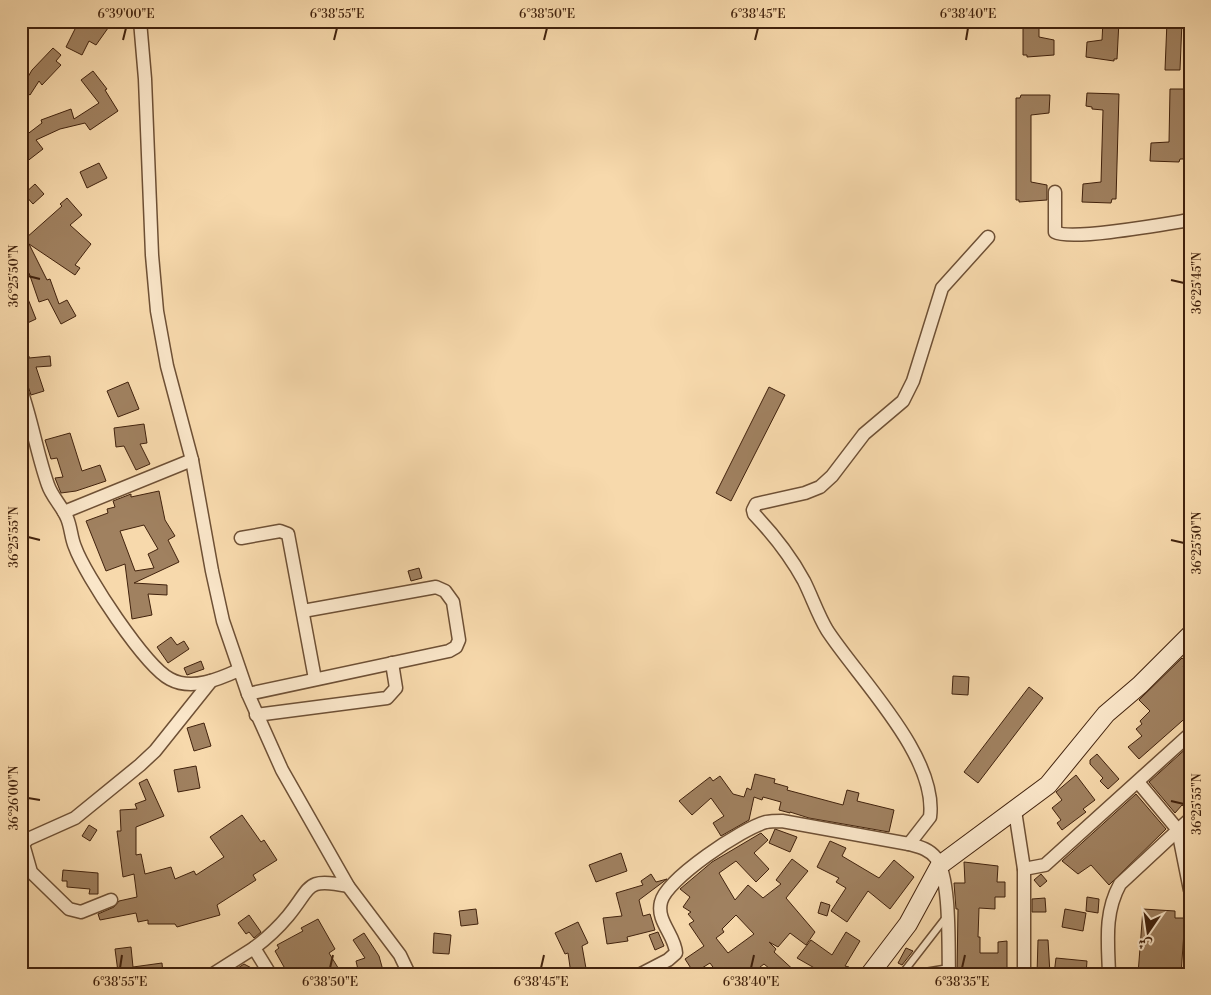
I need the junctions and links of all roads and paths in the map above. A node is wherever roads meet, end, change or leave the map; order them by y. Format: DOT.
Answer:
graph roads {
  1 [pos="140,21"];
  2 [pos="1055,192"];
  3 [pos="1190,220"];
  4 [pos="988,237"];
  5 [pos="21,390"];
  6 [pos="192,460"];
  7 [pos="64,512"];
  8 [pos="241,538"];
  9 [pos="303,611"];
  10 [pos="1190,634"];
  11 [pos="392,663"];
  12 [pos="239,670"];
  13 [pos="315,679"];
  14 [pos="211,681"];
  15 [pos="248,694"];
  16 [pos="256,715"];
  17 [pos="1190,734"];
  18 [pos="1138,782"];
  19 [pos="1015,811"];
  20 [pos="1190,819"];
  21 [pos="1178,830"];
  22 [pos="909,844"];
  23 [pos="940,864"];
  24 [pos="1024,869"];
  25 [pos="348,886"];
  26 [pos="1190,890"];
  27 [pos="111,900"];
  28 [pos="948,915"];
  29 [pos="254,948"];
  30 [pos="949,971"];
  31 [pos="213,974"];
  32 [pos="270,974"];
  33 [pos="409,974"];
  34 [pos="641,974"];
  35 [pos="870,974"];
  36 [pos="902,974"];
  37 [pos="913,974"];
  38 [pos="1024,974"];
  39 [pos="1109,974"];
  1 -- 6 [label="street"];
  2 -- 3 [label="street"];
  4 -- 22 [label="street"];
  5 -- 7 [label="street"];
  6 -- 7 [label="street"];
  6 -- 12 [label="street"];
  7 -- 14 [label="street"];
  8 -- 9 [label="street"];
  9 -- 11 [label="street"];
  9 -- 13 [label="street"];
  10 -- 19 [label="main road"];
  11 -- 13 [label="street"];
  11 -- 16 [label="street"];
  12 -- 14 [label="street"];
  12 -- 15 [label="street"];
  13 -- 15 [label="street"];
  14 -- 27 [label="street"];
  15 -- 16 [label="street"];
  16 -- 25 [label="street"];
  17 -- 18 [label="street"];
  18 -- 21 [label="street"];
  18 -- 24 [label="street"];
  19 -- 23 [label="main road"];
  19 -- 24 [label="street"];
  20 -- 21 [label="street"];
  21 -- 26 [label="street"];
  21 -- 39 [label="street"];
  22 -- 23 [label="street"];
  22 -- 34 [label="street"];
  23 -- 28 [label="street"];
  23 -- 35 [label="main road"];
  24 -- 38 [label="street"];
  25 -- 29 [label="street"];
  25 -- 33 [label="street"];
  28 -- 30 [label="street"];
  28 -- 36 [label="lane"];
  29 -- 31 [label="street"];
  29 -- 32 [label="street"];
  30 -- 37 [label="lane"];
}
